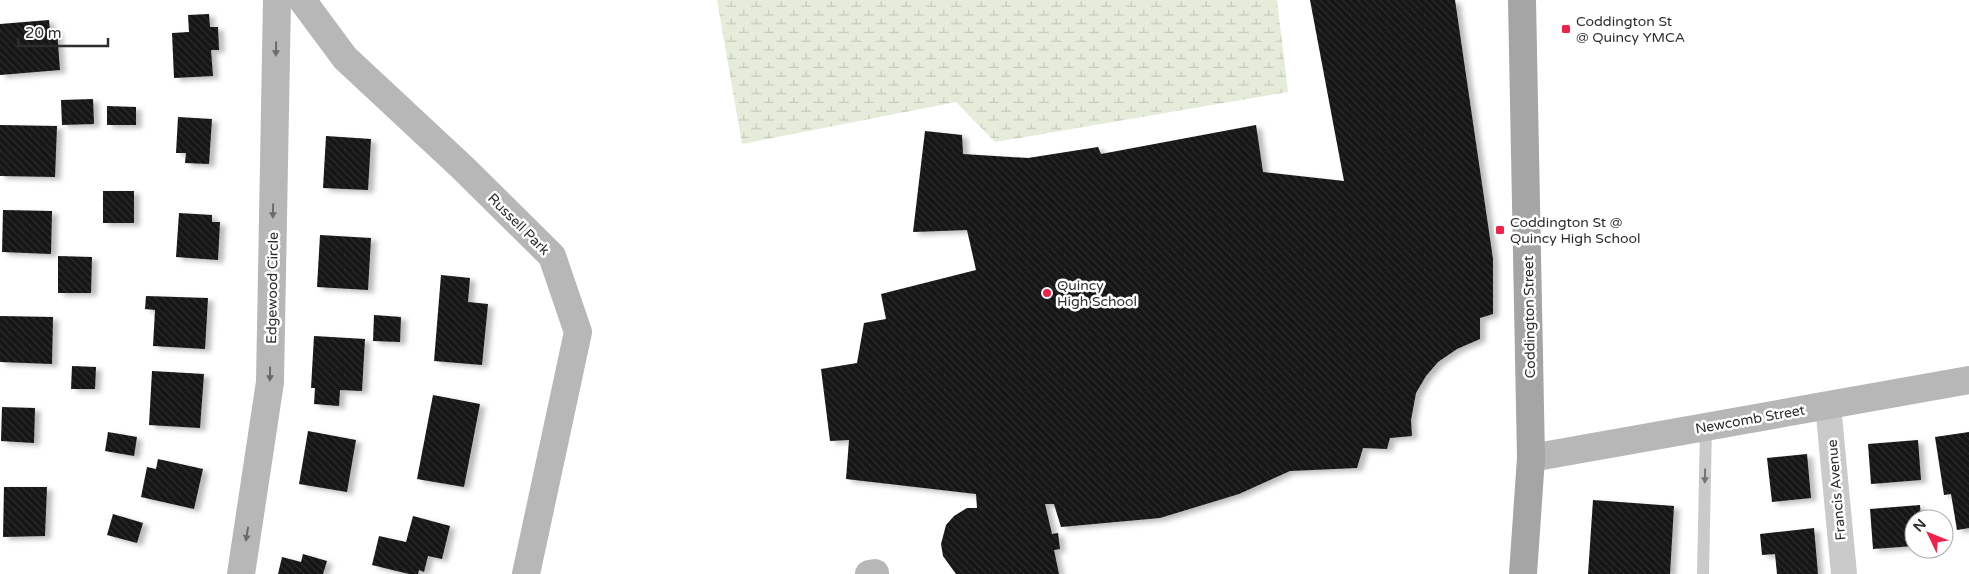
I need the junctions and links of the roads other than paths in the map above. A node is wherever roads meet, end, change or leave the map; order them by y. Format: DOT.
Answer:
graph roads {
  1 [pos="277,0"];
  2 [pos="302,0"];
  3 [pos="1522,0"];
  4 [pos="1969,380"];
  5 [pos="1828,405"];
  6 [pos="1706,427"];
  7 [pos="1532,458"];
  8 [pos="241,574"];
  9 [pos="526,574"];
  10 [pos="1523,574"];
  11 [pos="1703,574"];
  12 [pos="1844,574"];
  1 -- 8 [label="street, Edgewood Circle, one-way"];
  2 -- 9 [label="street, Russell Park"];
  3 -- 7 [label="main road, Coddington Street"];
  4 -- 5 [label="street, Newcomb Street"];
  5 -- 6 [label="street, Newcomb Street"];
  5 -- 12 [label="street, Francis Avenue"];
  6 -- 7 [label="street, Newcomb Street"];
  6 -- 11 [label="lane, one-way"];
  7 -- 10 [label="main road, Coddington Street"];
}
